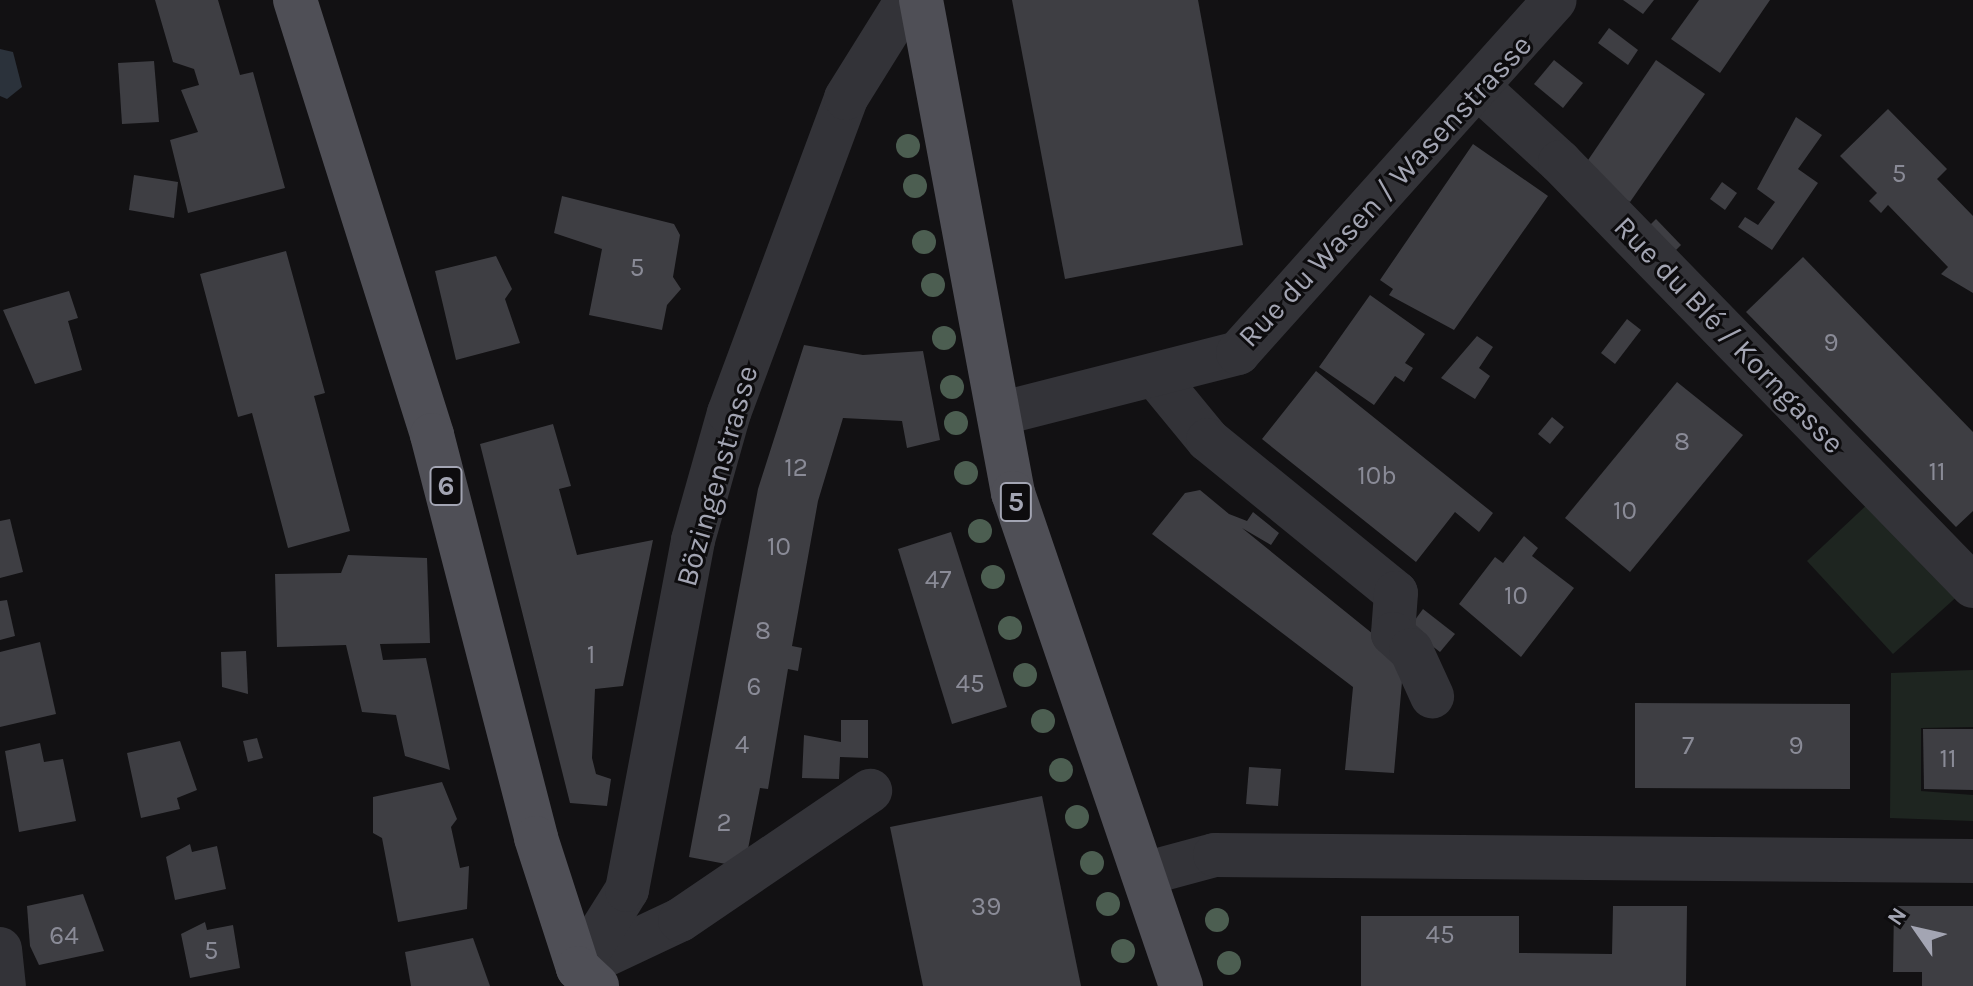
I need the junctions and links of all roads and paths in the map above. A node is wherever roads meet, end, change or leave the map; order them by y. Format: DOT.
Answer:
graph roads {
  1 [pos="295,0"];
  2 [pos="907,0"];
  3 [pos="921,0"];
  4 [pos="1555,0"];
  5 [pos="1480,89"];
  6 [pos="1157,378"];
  7 [pos="999,414"];
  8 [pos="1973,586"];
  9 [pos="1432,696"];
  10 [pos="870,791"];
  11 [pos="1973,861"];
  12 [pos="1144,874"];
  13 [pos="0,949"];
  14 [pos="582,980"];
  15 [pos="4,986"];
  16 [pos="1181,986"];
  1 -- 14 [label="main road, 6"];
  2 -- 14 [label="street, Bözingenstrasse"];
  3 -- 7 [label="main road, 5"];
  4 -- 5 [label="street, Rue du Wasen / Wasenstrasse"];
  5 -- 6 [label="street, Rue du Wasen / Wasenstrasse"];
  5 -- 8 [label="street, Rue du Blé / Korngasse"];
  6 -- 7 [label="street, Rue du Wasen / Wasenstrasse"];
  6 -- 9 [label="street"];
  7 -- 12 [label="main road, 5"];
  10 -- 14 [label="street"];
  11 -- 12 [label="street"];
  12 -- 16 [label="main road, 5"];
  13 -- 15 [label="street"];
}
